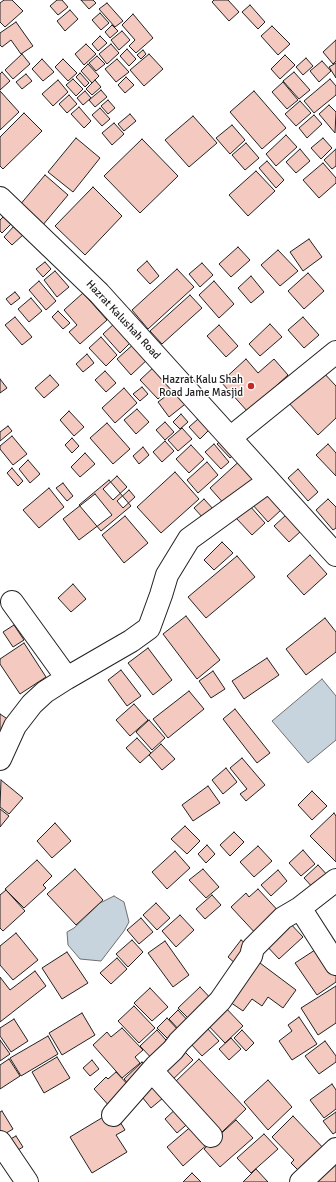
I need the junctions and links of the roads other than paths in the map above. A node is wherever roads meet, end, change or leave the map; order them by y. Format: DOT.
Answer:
graph roads {
  1 [pos="0,198"];
  2 [pos="336,352"];
  3 [pos="230,438"];
  4 [pos="269,482"];
  5 [pos="336,555"];
  6 [pos="12,602"];
  7 [pos="67,678"];
  8 [pos="0,759"];
  9 [pos="336,880"];
  10 [pos="300,908"];
  11 [pos="336,964"];
  12 [pos="152,1071"];
  13 [pos="113,1115"];
  14 [pos="211,1136"];
  15 [pos="0,1142"];
  16 [pos="336,1148"];
  17 [pos="27,1182"];
  18 [pos="301,1182"];
  1 -- 3 [label="street, Hazrat Kalushah Road"];
  2 -- 3 [label="street"];
  3 -- 4 [label="street, Hazrat Kalushah Road"];
  4 -- 5 [label="street, Hazrat Kalushah Road"];
  4 -- 7 [label="street"];
  6 -- 7 [label="street"];
  7 -- 8 [label="street"];
  9 -- 10 [label="street"];
  10 -- 11 [label="street"];
  10 -- 12 [label="street"];
  12 -- 13 [label="street"];
  12 -- 14 [label="street"];
  15 -- 17 [label="street"];
  16 -- 18 [label="street"];
}
